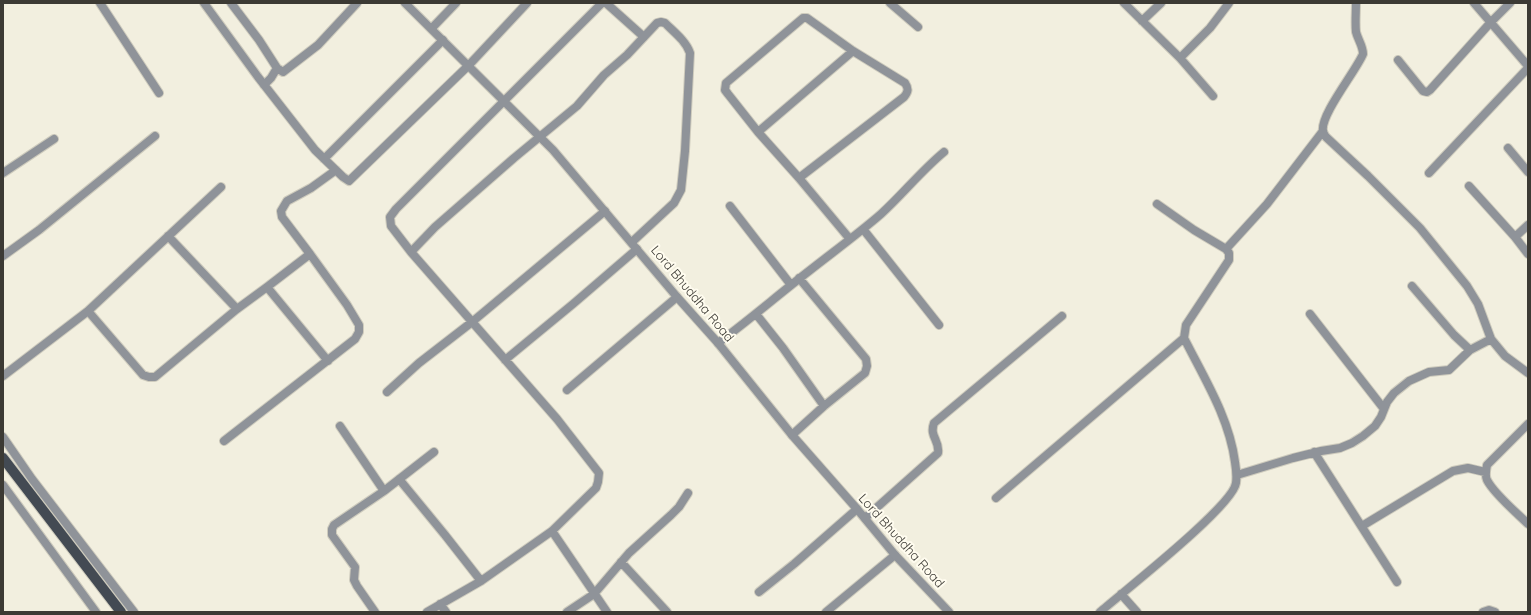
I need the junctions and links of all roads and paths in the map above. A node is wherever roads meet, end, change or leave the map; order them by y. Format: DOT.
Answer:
graph roads {
  1 [pos="100,3"];
  2 [pos="204,3"];
  3 [pos="231,3"];
  4 [pos="357,3"];
  5 [pos="405,3"];
  6 [pos="456,3"];
  7 [pos="527,3"];
  8 [pos="602,3"];
  9 [pos="606,3"];
  10 [pos="890,3"];
  11 [pos="1124,3"];
  12 [pos="1161,3"];
  13 [pos="1229,3"];
  14 [pos="1356,3"];
  15 [pos="1474,3"];
  16 [pos="1510,3"];
  17 [pos="1142,21"];
  18 [pos="1491,22"];
  19 [pos="918,27"];
  20 [pos="432,28"];
  21 [pos="644,37"];
  22 [pos="443,40"];
  23 [pos="854,51"];
  24 [pos="1180,58"];
  25 [pos="1398,60"];
  26 [pos="469,66"];
  27 [pos="1528,67"];
  28 [pos="277,68"];
  29 [pos="264,85"];
  30 [pos="159,93"];
  31 [pos="1213,96"];
  32 [pos="504,101"];
  33 [pos="1323,131"];
  34 [pos="758,132"];
  35 [pos="155,136"];
  36 [pos="540,138"];
  37 [pos="54,139"];
  38 [pos="1508,148"];
  39 [pos="944,152"];
  40 [pos="324,159"];
  41 [pos="336,170"];
  42 [pos="1429,172"];
  43 [pos="1528,172"];
  44 [pos="3,173"];
  45 [pos="799,178"];
  46 [pos="1469,186"];
  47 [pos="221,187"];
  48 [pos="1157,204"];
  49 [pos="730,206"];
  50 [pos="605,212"];
  51 [pos="1528,225"];
  52 [pos="863,229"];
  53 [pos="168,236"];
  54 [pos="849,238"];
  55 [pos="1515,238"];
  56 [pos="635,246"];
  57 [pos="1226,249"];
  58 [pos="411,252"];
  59 [pos="310,254"];
  60 [pos="1528,254"];
  61 [pos="3,256"];
  62 [pos="799,278"];
  63 [pos="791,285"];
  64 [pos="1412,286"];
  65 [pos="267,288"];
  66 [pos="677,297"];
  67 [pos="237,309"];
  68 [pos="88,311"];
  69 [pos="756,314"];
  70 [pos="1310,314"];
  71 [pos="1062,316"];
  72 [pos="472,322"];
  73 [pos="939,325"];
  74 [pos="1184,338"];
  75 [pos="1491,339"];
  76 [pos="718,343"];
  77 [pos="1470,350"];
  78 [pos="505,360"];
  79 [pos="328,361"];
  80 [pos="1528,373"];
  81 [pos="3,376"];
  82 [pos="568,390"];
  83 [pos="387,392"];
  84 [pos="824,406"];
  85 [pos="1384,409"];
  86 [pos="1528,424"];
  87 [pos="340,426"];
  88 [pos="792,435"];
  89 [pos="3,437"];
  90 [pos="224,441"];
  91 [pos="434,452"];
  92 [pos="1314,452"];
  93 [pos="3,458"];
  94 [pos="1485,472"];
  95 [pos="1237,475"];
  96 [pos="399,479"];
  97 [pos="3,485"];
  98 [pos="384,491"];
  99 [pos="688,493"];
  100 [pos="996,498"];
  101 [pos="857,509"];
  102 [pos="865,518"];
  103 [pos="1528,524"];
  104 [pos="1362,526"];
  105 [pos="552,531"];
  106 [pos="895,555"];
  107 [pos="621,562"];
  108 [pos="480,581"];
  109 [pos="1396,582"];
  110 [pos="758,592"];
  111 [pos="594,594"];
  112 [pos="1122,594"];
  113 [pos="440,604"];
  114 [pos="96,612"];
  115 [pos="121,612"];
  116 [pos="134,612"];
  117 [pos="375,612"];
  118 [pos="427,612"];
  119 [pos="446,612"];
  120 [pos="567,612"];
  121 [pos="607,612"];
  122 [pos="667,612"];
  123 [pos="826,612"];
  124 [pos="949,612"];
  125 [pos="1100,612"];
  126 [pos="1137,612"];
  127 [pos="1483,612"];
  128 [pos="1495,612"];
  1 -- 30 [label="street"];
  2 -- 29 [label="street"];
  3 -- 28 [label="street"];
  4 -- 28 [label="street"];
  5 -- 20 [label="street, Lord Bhuddha Road"];
  6 -- 20 [label="street"];
  7 -- 26 [label="street"];
  8 -- 32 [label="street"];
  9 -- 21 [label="street"];
  10 -- 19 [label="street"];
  11 -- 17 [label="street"];
  12 -- 17 [label="street"];
  13 -- 24 [label="street"];
  14 -- 33 [label="street"];
  15 -- 18 [label="street"];
  16 -- 18 [label="street"];
  17 -- 24 [label="street"];
  18 -- 25 [label="street"];
  18 -- 27 [label="street"];
  20 -- 22 [label="street, Lord Bhuddha Road"];
  21 -- 36 [label="street"];
  21 -- 56 [label="street"];
  22 -- 26 [label="street, Lord Bhuddha Road"];
  22 -- 40 [label="street"];
  23 -- 34 [label="street"];
  23 -- 34 [label="street"];
  23 -- 45 [label="street"];
  24 -- 31 [label="street"];
  26 -- 32 [label="street, Lord Bhuddha Road"];
  26 -- 41 [label="street"];
  27 -- 42 [label="street"];
  28 -- 29 [label="street"];
  29 -- 40 [label="street"];
  32 -- 36 [label="street, Lord Bhuddha Road"];
  32 -- 58 [label="street"];
  33 -- 57 [label="street"];
  33 -- 75 [label="street"];
  34 -- 45 [label="street"];
  35 -- 61 [label="street"];
  36 -- 50 [label="street, Lord Bhuddha Road"];
  36 -- 58 [label="street"];
  37 -- 44 [label="street"];
  38 -- 43 [label="street"];
  39 -- 52 [label="street"];
  40 -- 41 [label="street"];
  41 -- 59 [label="street"];
  45 -- 54 [label="street"];
  46 -- 55 [label="street"];
  47 -- 53 [label="street"];
  48 -- 57 [label="street"];
  49 -- 63 [label="street"];
  50 -- 56 [label="street, Lord Bhuddha Road"];
  50 -- 72 [label="street"];
  51 -- 55 [label="street"];
  52 -- 54 [label="street"];
  52 -- 73 [label="street"];
  53 -- 67 [label="street"];
  53 -- 68 [label="street"];
  54 -- 62 [label="street"];
  55 -- 60 [label="street"];
  56 -- 66 [label="street, Lord Bhuddha Road"];
  56 -- 78 [label="street"];
  57 -- 74 [label="street"];
  58 -- 72 [label="street"];
  59 -- 65 [label="street"];
  59 -- 79 [label="street"];
  62 -- 63 [label="street"];
  62 -- 84 [label="street"];
  63 -- 69 [label="street"];
  64 -- 77 [label="street"];
  65 -- 67 [label="street"];
  65 -- 79 [label="street"];
  66 -- 76 [label="street, Lord Bhuddha Road"];
  66 -- 82 [label="street"];
  67 -- 68 [label="street"];
  68 -- 81 [label="street"];
  69 -- 76 [label="street"];
  69 -- 84 [label="street"];
  70 -- 85 [label="street"];
  71 -- 102 [label="street"];
  72 -- 78 [label="street"];
  72 -- 83 [label="street"];
  74 -- 95 [label="street"];
  74 -- 100 [label="street"];
  75 -- 77 [label="street"];
  75 -- 80 [label="street"];
  76 -- 88 [label="street, Lord Bhuddha Road"];
  77 -- 85 [label="street"];
  78 -- 105 [label="street"];
  79 -- 90 [label="street"];
  84 -- 88 [label="street"];
  85 -- 92 [label="street"];
  86 -- 94 [label="street"];
  87 -- 98 [label="street"];
  88 -- 101 [label="street, Lord Bhuddha Road"];
  89 -- 116 [label="street"];
  91 -- 96 [label="street"];
  92 -- 95 [label="street"];
  92 -- 104 [label="street"];
  93 -- 115 [label="main road"];
  94 -- 103 [label="street"];
  94 -- 104 [label="street"];
  95 -- 112 [label="street"];
  96 -- 98 [label="street"];
  96 -- 108 [label="street"];
  97 -- 114 [label="street"];
  98 -- 117 [label="street"];
  99 -- 107 [label="street"];
  101 -- 102 [label="street, Lord Bhuddha Road"];
  101 -- 110 [label="street"];
  102 -- 106 [label="street, Lord Bhuddha Road"];
  104 -- 109 [label="street"];
  105 -- 108 [label="street"];
  105 -- 111 [label="street"];
  106 -- 123 [label="street"];
  106 -- 124 [label="street, Lord Bhuddha Road"];
  107 -- 111 [label="street"];
  107 -- 122 [label="street"];
  108 -- 113 [label="street"];
  111 -- 120 [label="street"];
  111 -- 121 [label="street"];
  112 -- 125 [label="street"];
  112 -- 126 [label="street"];
  113 -- 118 [label="street"];
  113 -- 119 [label="street"];
  127 -- 128 [label="street"];
}
